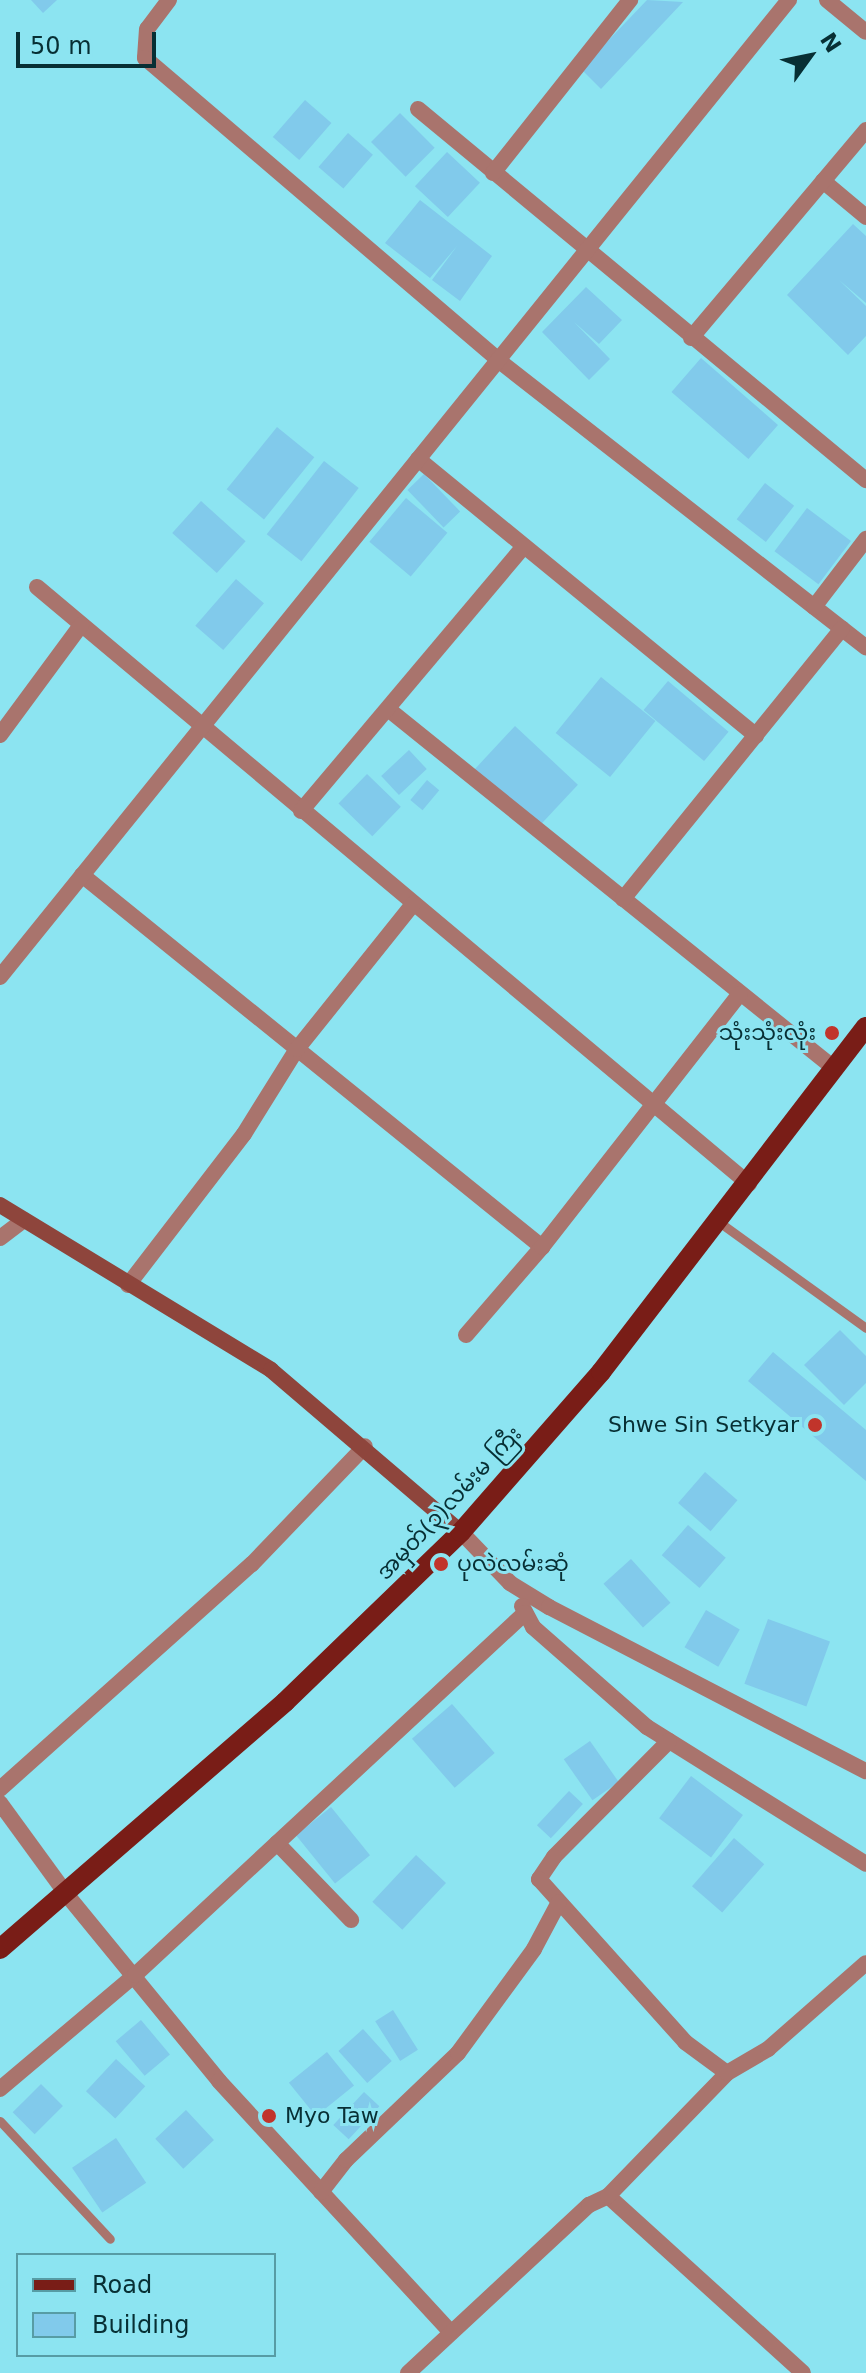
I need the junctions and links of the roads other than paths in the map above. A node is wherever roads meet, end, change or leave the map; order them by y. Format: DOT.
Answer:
graph roads {
  1 [pos="169,0"];
  2 [pos="630,0"];
  3 [pos="789,0"];
  4 [pos="827,0"];
  5 [pos="866,32"];
  6 [pos="418,109"];
  7 [pos="866,130"];
  8 [pos="493,173"];
  9 [pos="823,181"];
  10 [pos="866,217"];
  11 [pos="586,252"];
  12 [pos="691,338"];
  13 [pos="498,360"];
  14 [pos="418,459"];
  15 [pos="866,480"];
  16 [pos="866,539"];
  17 [pos="524,546"];
  18 [pos="37,587"];
  19 [pos="814,607"];
  20 [pos="81,625"];
  21 [pos="842,629"];
  22 [pos="866,648"];
  23 [pos="388,709"];
  24 [pos="201,728"];
  25 [pos="0,735"];
  26 [pos="756,736"];
  27 [pos="301,811"];
  28 [pos="82,875"];
  29 [pos="623,899"];
  30 [pos="413,904"];
  31 [pos="0,977"];
  32 [pos="740,994"];
  33 [pos="866,1027"];
  34 [pos="297,1049"];
  35 [pos="835,1069"];
  36 [pos="651,1104"];
  37 [pos="749,1184"];
  38 [pos="0,1205"];
  39 [pos="24,1220"];
  40 [pos="719,1222"];
  41 [pos="0,1238"];
  42 [pos="542,1247"];
  43 [pos="128,1285"];
  44 [pos="866,1328"];
  45 [pos="466,1335"];
  46 [pos="365,1446"];
  47 [pos="461,1532"];
  48 [pos="510,1583"];
  49 [pos="525,1613"];
  50 [pos="669,1741"];
  51 [pos="866,1771"];
  52 [pos="0,1789"];
  53 [pos="0,1803"];
  54 [pos="277,1843"];
  55 [pos="866,1864"];
  56 [pos="67,1895"];
  57 [pos="559,1902"];
  58 [pos="351,1920"];
  59 [pos="0,1949"];
  60 [pos="866,1963"];
  61 [pos="135,1975"];
  62 [pos="727,2073"];
  63 [pos="0,2089"];
  64 [pos="0,2121"];
  65 [pos="321,2192"];
  66 [pos="608,2196"];
  67 [pos="110,2239"];
  68 [pos="451,2332"];
  69 [pos="408,2373"];
  70 [pos="803,2373"];
  1 -- 13 [label="street"];
  2 -- 8 [label="street"];
  3 -- 11 [label="street"];
  4 -- 5 [label="street"];
  6 -- 8 [label="street"];
  7 -- 9 [label="street"];
  8 -- 11 [label="street"];
  9 -- 10 [label="street"];
  9 -- 12 [label="street"];
  11 -- 12 [label="street"];
  11 -- 13 [label="street"];
  12 -- 15 [label="street"];
  13 -- 14 [label="street"];
  13 -- 19 [label="street"];
  14 -- 17 [label="street"];
  14 -- 24 [label="street"];
  16 -- 19 [label="street"];
  17 -- 23 [label="street"];
  17 -- 26 [label="street"];
  18 -- 20 [label="street"];
  19 -- 21 [label="street"];
  20 -- 24 [label="street"];
  20 -- 25 [label="street"];
  21 -- 22 [label="street"];
  21 -- 26 [label="street"];
  23 -- 27 [label="street"];
  23 -- 29 [label="street"];
  24 -- 27 [label="street"];
  24 -- 28 [label="street"];
  26 -- 29 [label="street"];
  27 -- 30 [label="street"];
  28 -- 31 [label="street"];
  28 -- 34 [label="street"];
  29 -- 32 [label="street"];
  30 -- 34 [label="street"];
  30 -- 36 [label="street"];
  32 -- 35 [label="street"];
  32 -- 36 [label="street"];
  33 -- 35 [label="main road, အမှတ်(၃)လမ်းမ ကြီး"];
  34 -- 42 [label="street"];
  34 -- 43 [label="street"];
  35 -- 37 [label="main road, အမှတ်(၃)လမ်းမ ကြီး"];
  36 -- 37 [label="street"];
  36 -- 42 [label="street"];
  37 -- 40 [label="main road, အမှတ်(၃)လမ်းမ ကြီး"];
  38 -- 39 [label="street"];
  39 -- 41 [label="street"];
  39 -- 43 [label="street"];
  40 -- 44 [label="lane"];
  40 -- 47 [label="main road, အမှတ်(၃)လမ်းမ ကြီး"];
  42 -- 45 [label="street"];
  43 -- 46 [label="street"];
  46 -- 47 [label="street"];
  46 -- 52 [label="street"];
  47 -- 48 [label="street"];
  47 -- 56 [label="main road, အမှတ်(၃)လမ်းမ ကြီး"];
  48 -- 49 [label="street"];
  48 -- 51 [label="street"];
  49 -- 50 [label="street"];
  49 -- 54 [label="street"];
  50 -- 55 [label="street"];
  50 -- 57 [label="street"];
  53 -- 56 [label="street"];
  54 -- 58 [label="street"];
  54 -- 61 [label="street"];
  56 -- 59 [label="main road, အမှတ်(၃)လမ်းမ ကြီး"];
  56 -- 61 [label="street"];
  57 -- 62 [label="street"];
  57 -- 65 [label="street"];
  60 -- 62 [label="street"];
  61 -- 63 [label="street"];
  61 -- 65 [label="street"];
  62 -- 66 [label="street"];
  64 -- 67 [label="lane"];
  65 -- 68 [label="street"];
  66 -- 68 [label="street"];
  66 -- 70 [label="street"];
  68 -- 69 [label="street"];
}
